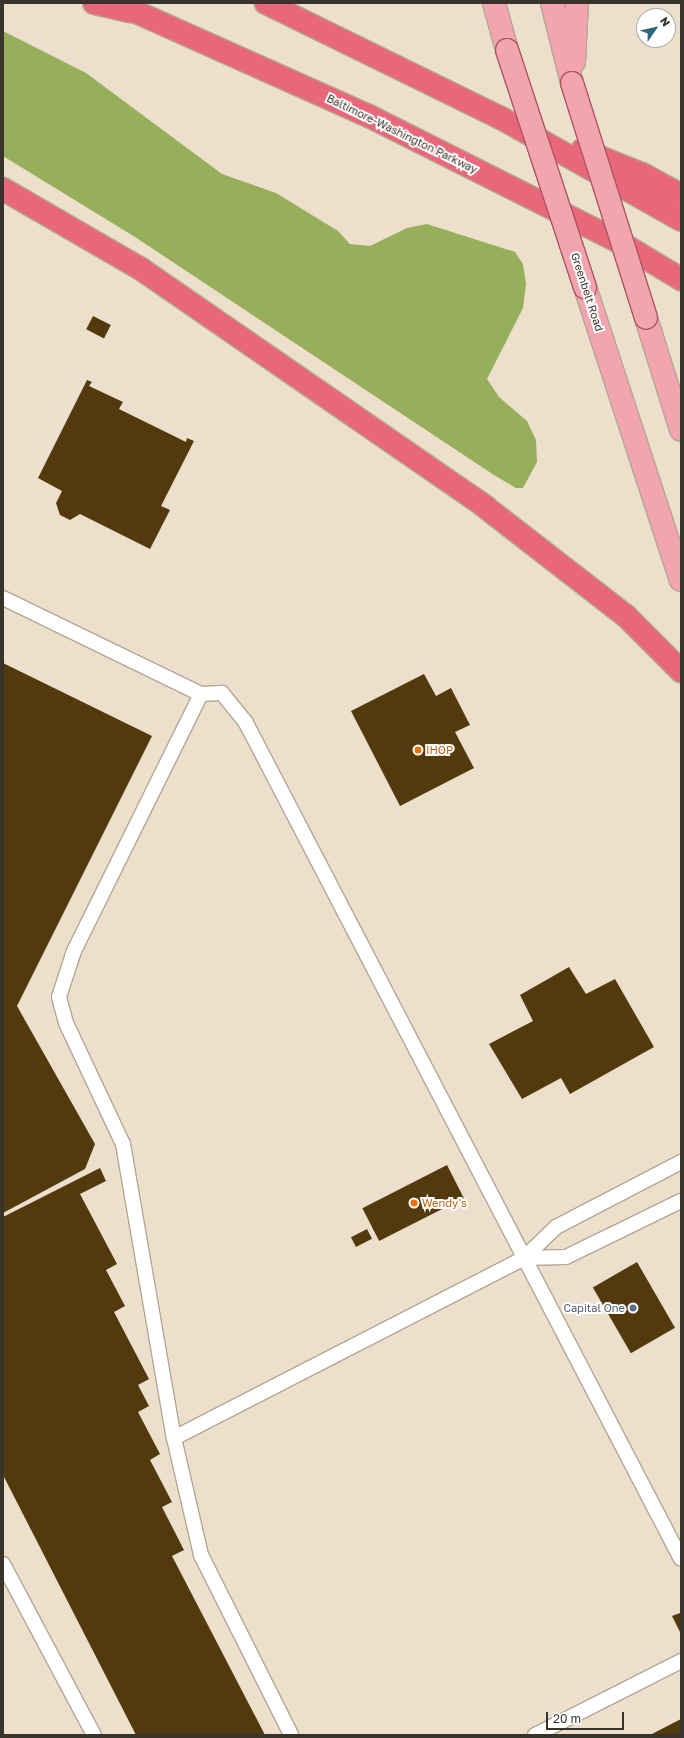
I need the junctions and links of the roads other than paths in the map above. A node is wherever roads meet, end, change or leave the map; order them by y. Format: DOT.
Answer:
graph roads {
  1 [pos="94,3"];
  2 [pos="266,3"];
  3 [pos="494,3"];
  4 [pos="552,3"];
  5 [pos="577,3"];
  6 [pos="124,7"];
  7 [pos="572,83"];
  8 [pos="501,118"];
  9 [pos="3,189"];
  10 [pos="681,195"];
  11 [pos="681,220"];
  12 [pos="681,279"];
  13 [pos="681,430"];
  14 [pos="681,580"];
  15 [pos="3,598"];
  16 [pos="681,671"];
  17 [pos="201,694"];
  18 [pos="681,1162"];
  19 [pos="681,1201"];
  20 [pos="524,1258"];
  21 [pos="174,1438"];
  22 [pos="681,1560"];
  23 [pos="3,1564"];
  24 [pos="681,1662"];
  25 [pos="94,1735"];
  26 [pos="291,1735"];
  27 [pos="535,1735"];
  1 -- 6 [label="highway, Baltimore-Washington Parkway"];
  2 -- 8 [label="highway"];
  3 -- 14 [label="main road, Greenbelt Road, bridge"];
  4 -- 7 [label="main road"];
  5 -- 7 [label="main road"];
  6 -- 12 [label="highway, Baltimore-Washington Parkway"];
  7 -- 13 [label="main road, bridge"];
  8 -- 10 [label="highway"];
  8 -- 11 [label="highway"];
  9 -- 16 [label="highway"];
  15 -- 17 [label="lane"];
  17 -- 20 [label="lane"];
  17 -- 21 [label="lane"];
  18 -- 20 [label="lane"];
  19 -- 20 [label="lane"];
  20 -- 21 [label="lane"];
  20 -- 22 [label="lane"];
  21 -- 26 [label="lane"];
  23 -- 25 [label="lane"];
  24 -- 27 [label="lane"];
}
